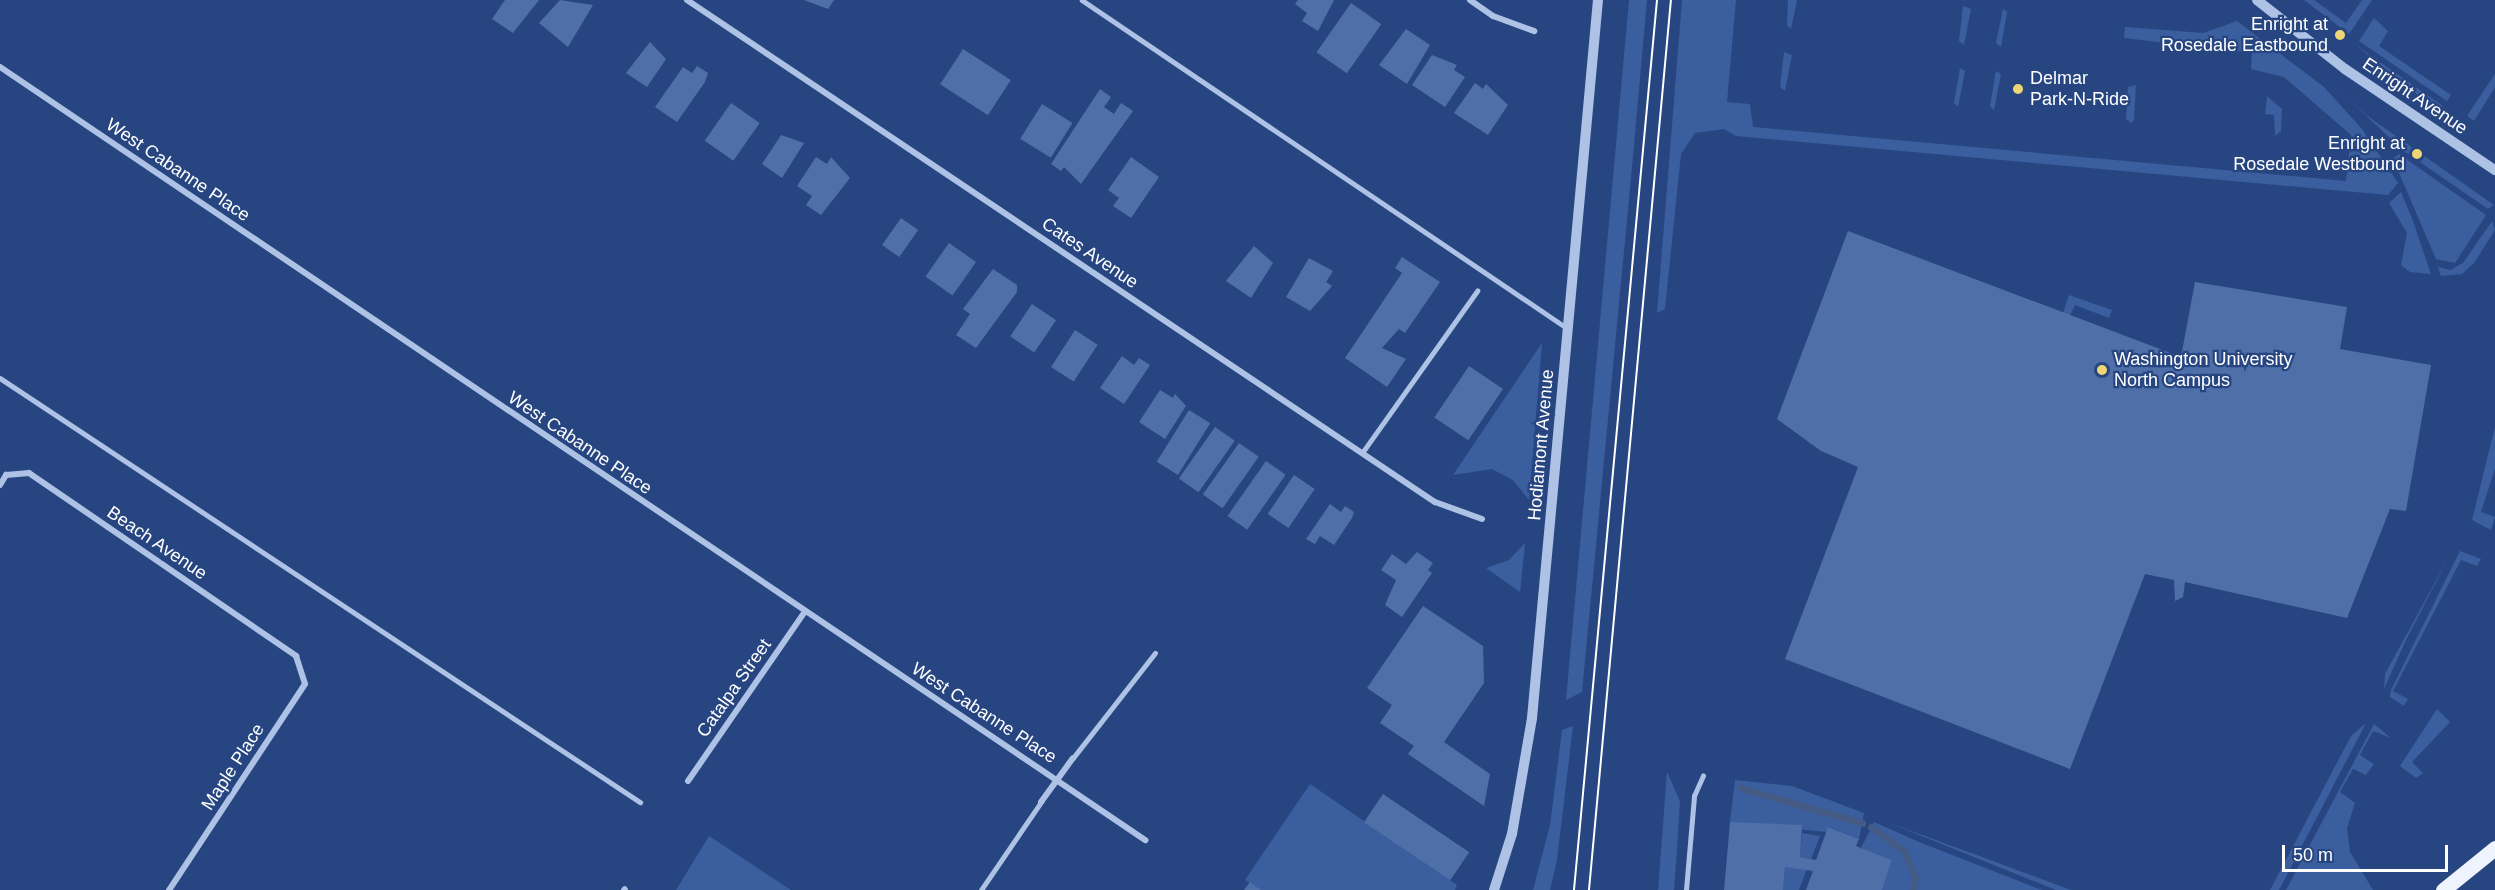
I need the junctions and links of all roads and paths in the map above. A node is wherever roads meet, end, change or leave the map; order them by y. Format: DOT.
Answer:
graph roads {
  1 [pos="687,0"];
  2 [pos="1082,0"];
  3 [pos="1470,0"];
  4 [pos="1598,0"];
  5 [pos="2257,0"];
  6 [pos="1534,31"];
  7 [pos="0,68"];
  8 [pos="2495,170"];
  9 [pos="1477,291"];
  10 [pos="1568,329"];
  11 [pos="0,378"];
  12 [pos="1362,453"];
  13 [pos="0,484"];
  14 [pos="1482,519"];
  15 [pos="804,613"];
  16 [pos="1155,653"];
  17 [pos="296,656"];
  18 [pos="1073,758"];
  19 [pos="1703,776"];
  20 [pos="1057,779"];
  21 [pos="688,781"];
  22 [pos="640,802"];
  23 [pos="1041,802"];
  24 [pos="1145,840"];
  25 [pos="2495,848"];
  26 [pos="169,890"];
  27 [pos="981,890"];
  28 [pos="1494,890"];
  29 [pos="1686,890"];
  30 [pos="2443,890"];
  1 -- 12 [label="street, Cates Avenue"];
  2 -- 10 [label="lane"];
  3 -- 6 [label="street"];
  4 -- 10 [label="street, Hodiamont Avenue"];
  5 -- 8 [label="street, Enright Avenue"];
  7 -- 15 [label="street, West Cabanne Place"];
  9 -- 12 [label="lane"];
  10 -- 28 [label="street, Hodiamont Avenue"];
  11 -- 22 [label="lane"];
  12 -- 14 [label="street, Cates Avenue"];
  13 -- 17 [label="street, Beach Avenue"];
  15 -- 20 [label="street, West Cabanne Place"];
  15 -- 21 [label="street, Catalpa Street"];
  16 -- 18 [label="lane"];
  17 -- 26 [label="street, Maple Place"];
  18 -- 20 [label="street"];
  19 -- 29 [label="lane"];
  20 -- 23 [label="street"];
  20 -- 24 [label="street, West Cabanne Place"];
  23 -- 27 [label="lane"];
  25 -- 30 [label="main road"];
}
